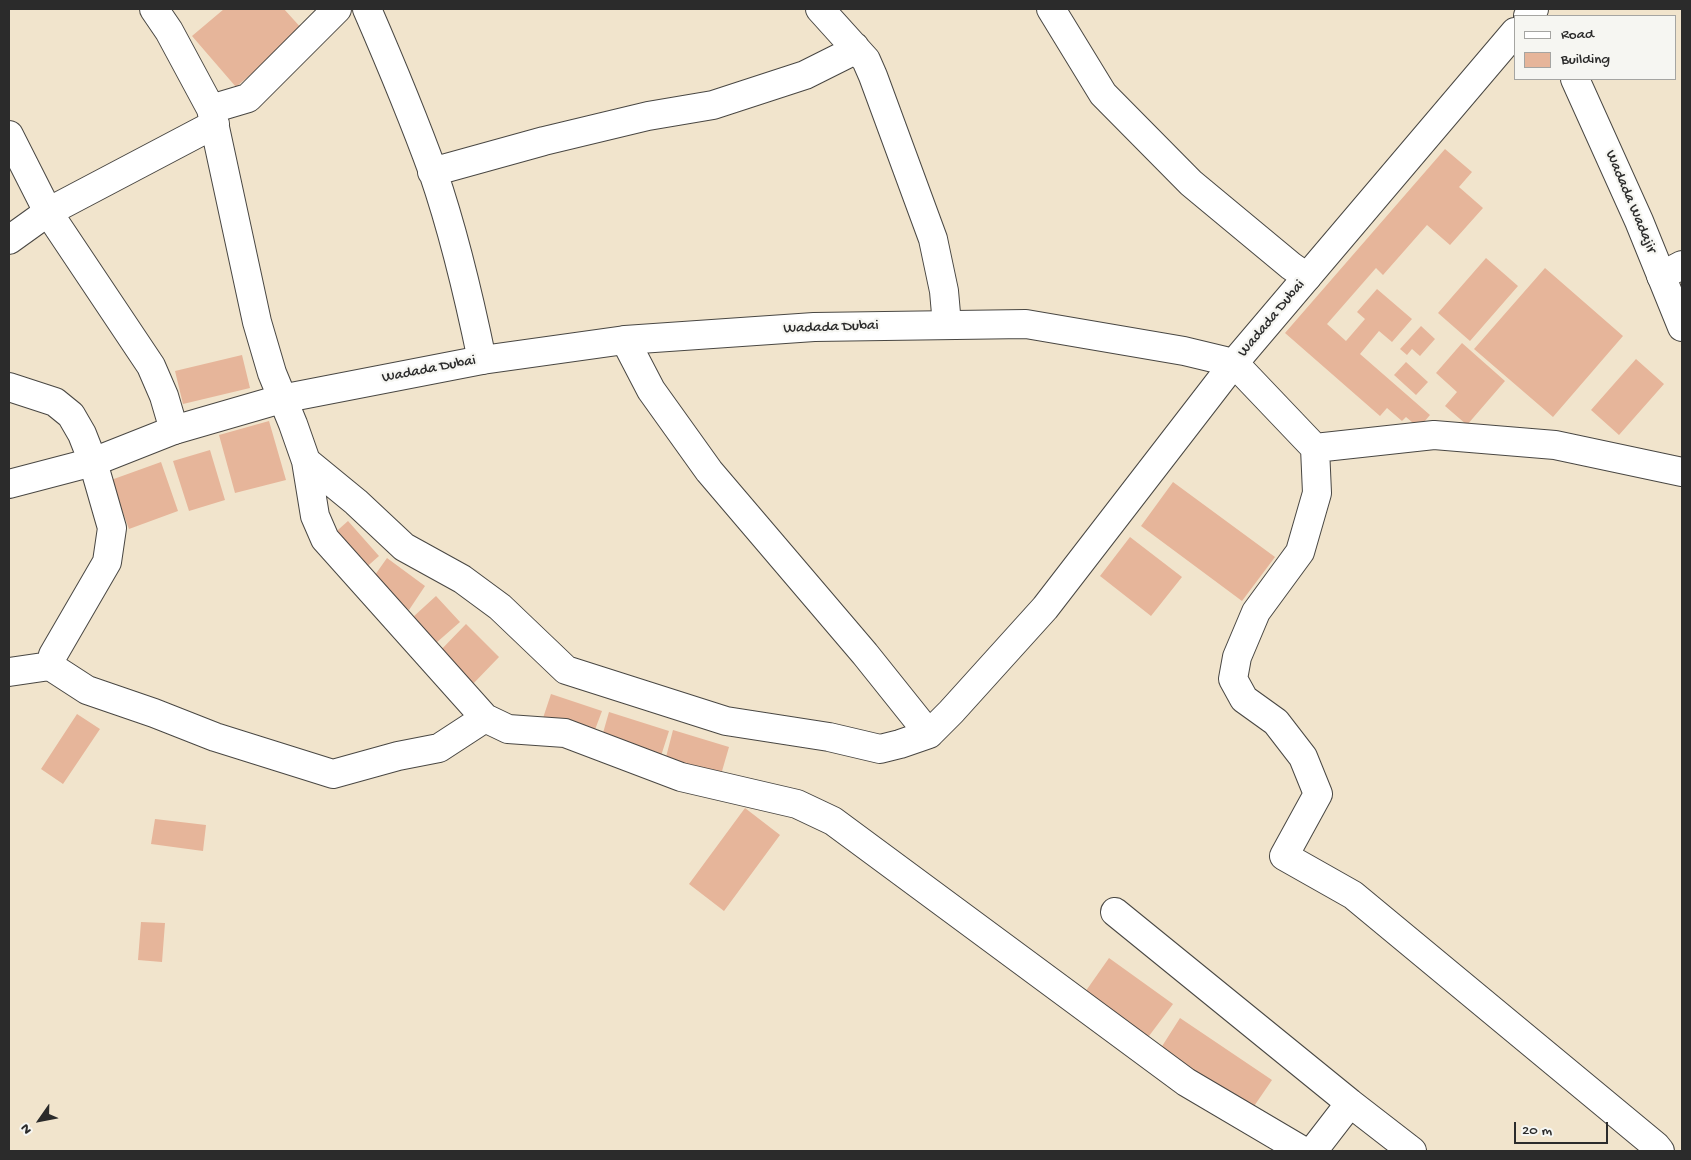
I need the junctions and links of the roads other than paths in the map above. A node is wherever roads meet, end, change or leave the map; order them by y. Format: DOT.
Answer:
graph roads {
  1 [pos="154,9"];
  2 [pos="337,9"];
  3 [pos="367,9"];
  4 [pos="820,9"];
  5 [pos="1051,9"];
  6 [pos="1514,33"];
  7 [pos="855,47"];
  8 [pos="1575,80"];
  9 [pos="213,117"];
  10 [pos="9,135"];
  11 [pos="432,172"];
  12 [pos="48,212"];
  13 [pos="9,240"];
  14 [pos="1672,270"];
  15 [pos="1307,277"];
  16 [pos="947,325"];
  17 [pos="1682,327"];
  18 [pos="626,340"];
  19 [pos="482,360"];
  20 [pos="1234,363"];
  21 [pos="9,387"];
  22 [pos="281,398"];
  23 [pos="174,430"];
  24 [pos="1315,448"];
  25 [pos="306,461"];
  26 [pos="94,462"];
  27 [pos="1682,472"];
  28 [pos="9,484"];
  29 [pos="50,666"];
  30 [pos="9,672"];
  31 [pos="485,718"];
  32 [pos="929,734"];
  33 [pos="1115,912"];
  34 [pos="1350,1103"];
  35 [pos="1303,1151"];
  36 [pos="1313,1151"];
  37 [pos="1412,1151"];
  38 [pos="1660,1151"];
  1 -- 9 [label="street"];
  2 -- 9 [label="street"];
  3 -- 11 [label="street"];
  4 -- 7 [label="street"];
  5 -- 15 [label="street"];
  6 -- 15 [label="street, Wadada Dubai"];
  7 -- 11 [label="street"];
  7 -- 16 [label="street"];
  8 -- 14 [label="street, Wadada Wadajir"];
  9 -- 12 [label="street"];
  9 -- 22 [label="street"];
  10 -- 12 [label="street"];
  11 -- 19 [label="street"];
  12 -- 13 [label="street"];
  12 -- 23 [label="street"];
  14 -- 17 [label="street, Wadada Wadajir"];
  15 -- 20 [label="street, Wadada Dubai"];
  16 -- 18 [label="street, Wadada Dubai"];
  16 -- 20 [label="street, Wadada Dubai"];
  18 -- 19 [label="street, Wadada Dubai"];
  18 -- 32 [label="street"];
  19 -- 22 [label="street, Wadada Dubai"];
  20 -- 24 [label="street"];
  20 -- 32 [label="street"];
  21 -- 26 [label="street"];
  22 -- 23 [label="street, Wadada Dubai"];
  22 -- 25 [label="street"];
  23 -- 26 [label="street, Wadada Dubai"];
  24 -- 27 [label="street"];
  24 -- 38 [label="street"];
  25 -- 31 [label="street"];
  25 -- 32 [label="street"];
  26 -- 28 [label="street, Wadada Dubai"];
  26 -- 29 [label="street"];
  29 -- 30 [label="street"];
  29 -- 31 [label="street"];
  31 -- 35 [label="street"];
  33 -- 34 [label="street"];
  34 -- 36 [label="street"];
  34 -- 37 [label="street"];
}
